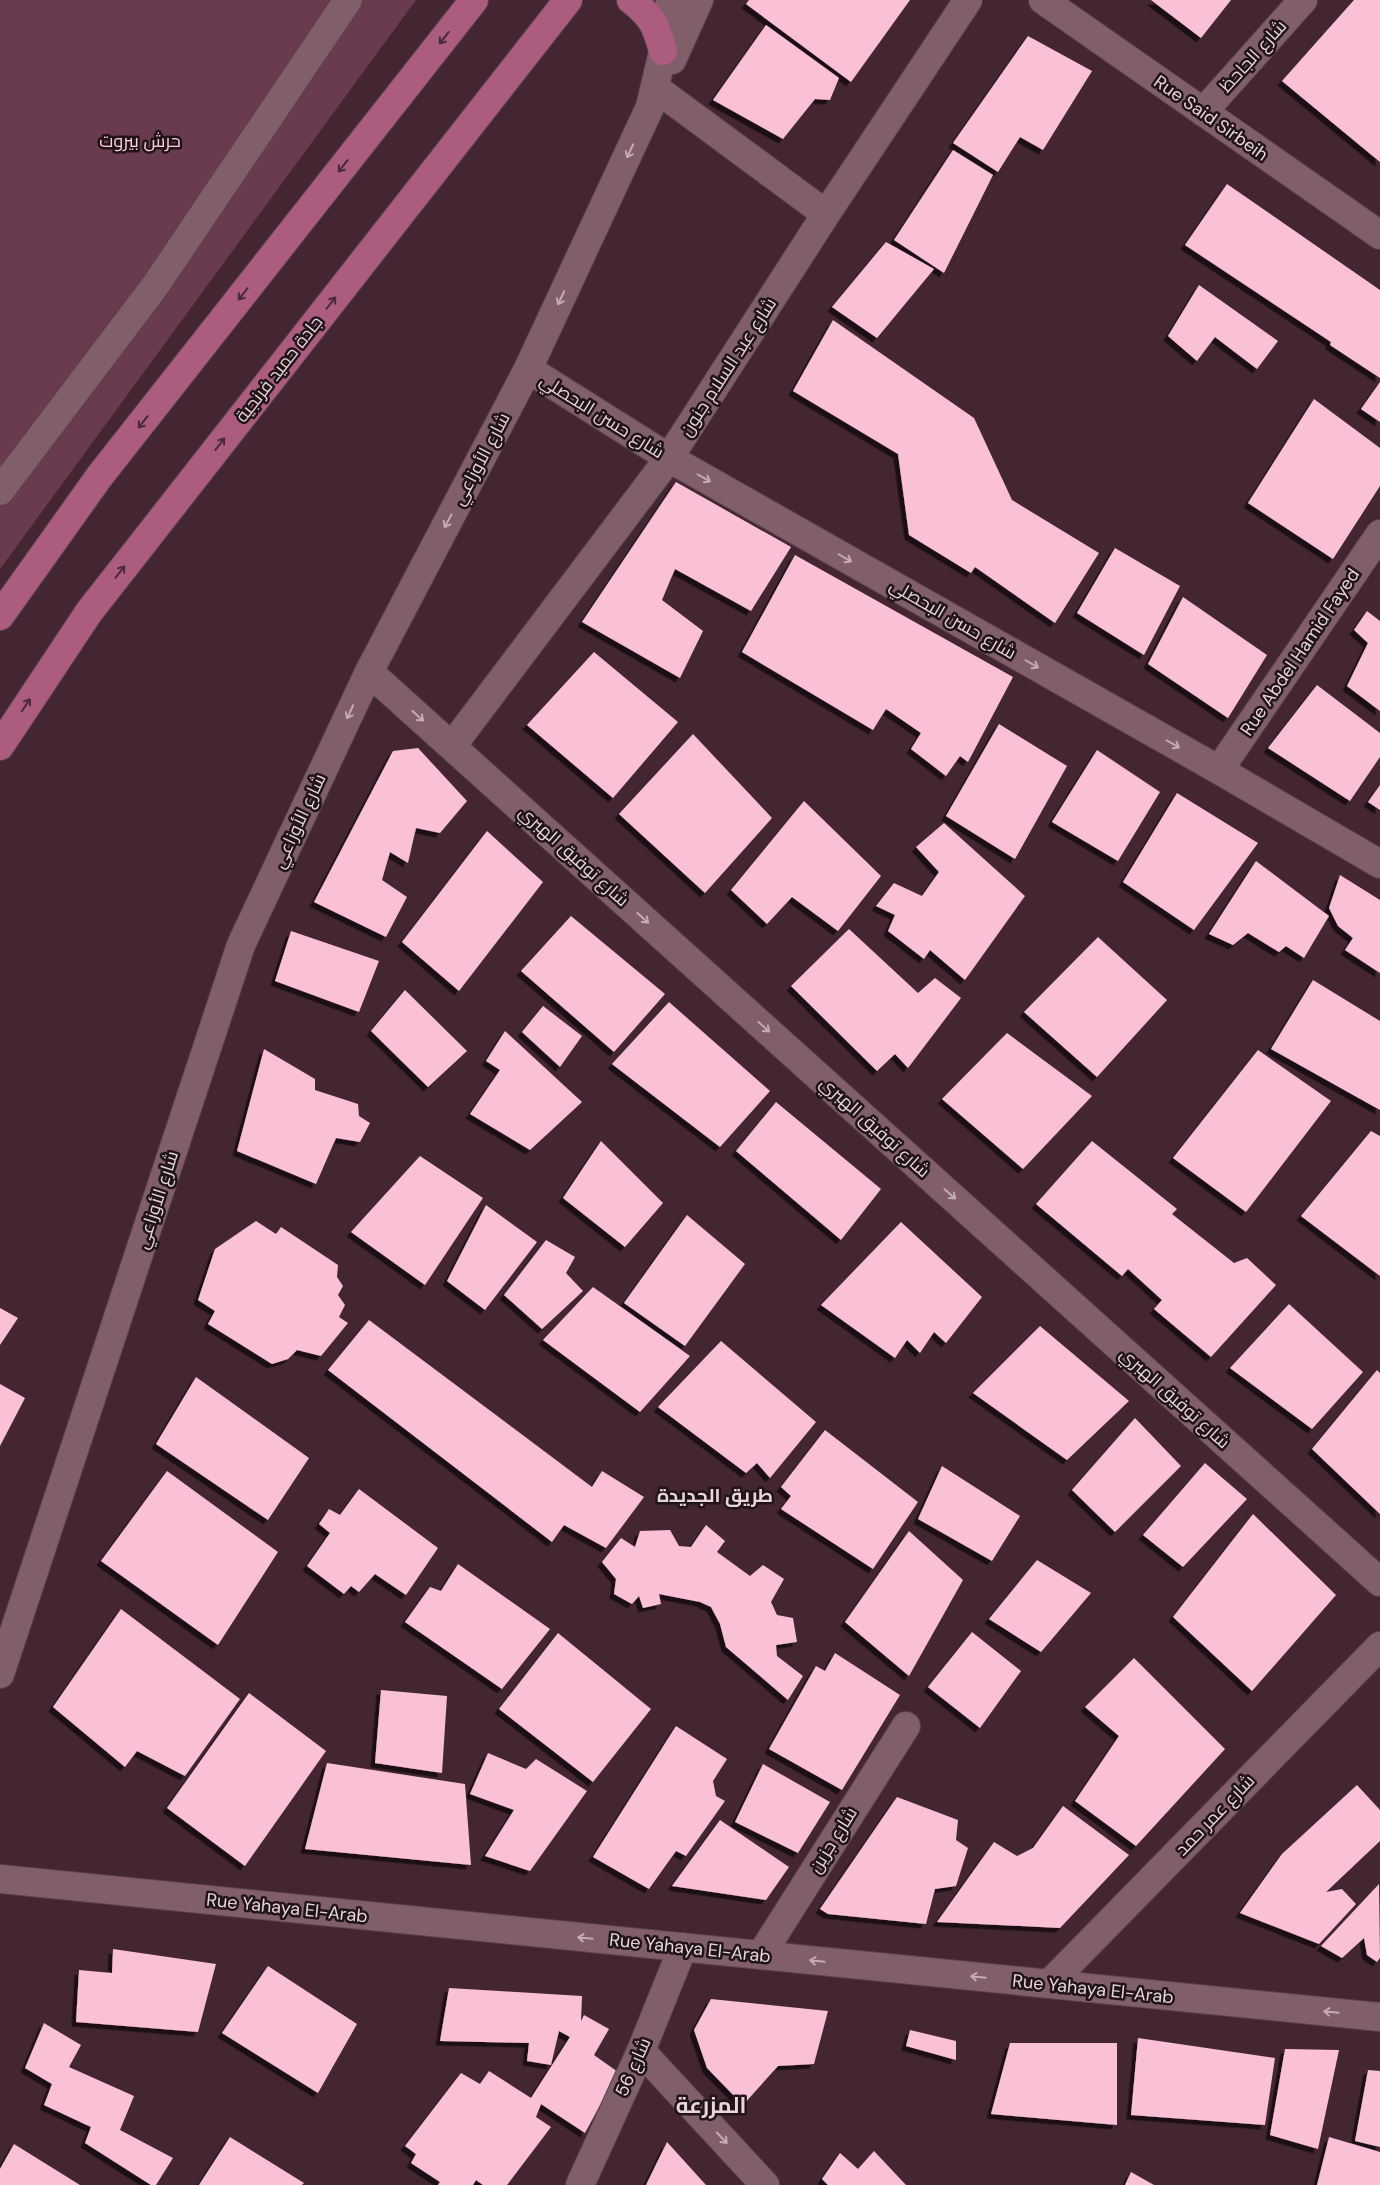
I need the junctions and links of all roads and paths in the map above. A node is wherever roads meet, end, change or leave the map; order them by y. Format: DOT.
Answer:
graph roads {
  1 [pos="348,0"];
  2 [pos="474,0"];
  3 [pos="568,0"];
  4 [pos="631,0"];
  5 [pos="670,0"];
  6 [pos="699,0"];
  7 [pos="968,0"];
  8 [pos="1043,0"];
  9 [pos="1303,0"];
  10 [pos="663,52"];
  11 [pos="654,98"];
  12 [pos="1203,112"];
  13 [pos="826,214"];
  14 [pos="1380,235"];
  15 [pos="528,369"];
  16 [pos="669,458"];
  17 [pos="0,491"];
  18 [pos="1380,534"];
  19 [pos="0,616"];
  20 [pos="369,672"];
  21 [pos="0,746"];
  22 [pos="452,746"];
  23 [pos="1219,770"];
  24 [pos="1380,864"];
  25 [pos="1380,1582"];
  26 [pos="8,1618"];
  27 [pos="1380,1646"];
  28 [pos="0,1674"];
  29 [pos="906,1726"];
  30 [pos="0,1879"];
  31 [pos="683,1947"];
  32 [pos="761,1955"];
  33 [pos="1049,1984"];
  34 [pos="1380,2017"];
  35 [pos="640,2051"];
  36 [pos="580,2185"];
  37 [pos="765,2185"];
  1 -- 17 [label="street"];
  2 -- 19 [label="main road, one-way"];
  21 -- 3 [label="main road, جادة حميد فرنجية, one-way"];
  4 -- 10 [label="main road"];
  5 -- 10 [label="street, شارع الأوزاعي"];
  6 -- 11 [label="street"];
  7 -- 13 [label="street, شارع عبد السلام جنون"];
  8 -- 12 [label="street, Rue Said Sirbeih"];
  9 -- 12 [label="street, شارع الجاحظ"];
  10 -- 11 [label="street, شارع الأوزاعي"];
  11 -- 13 [label="street"];
  11 -- 15 [label="street, شارع الأوزاعي, one-way"];
  12 -- 14 [label="street, Rue Said Sirbeih"];
  13 -- 16 [label="street, شارع عبد السلام جنون"];
  15 -- 16 [label="street, شارع حسن البحصلي"];
  15 -- 20 [label="street, شارع الأوزاعي, one-way"];
  16 -- 22 [label="street, شارع عبد السلام جنون"];
  16 -- 23 [label="street, شارع حسن البحصلي, one-way"];
  18 -- 23 [label="street, Rue Abdel Hamid Fayed"];
  20 -- 22 [label="street, شارع توفيق الهبري, one-way"];
  20 -- 26 [label="street, شارع الأوزاعي, one-way"];
  22 -- 25 [label="street, شارع توفيق الهبري, one-way"];
  23 -- 24 [label="street, شارع حسن البحصلي"];
  26 -- 28 [label="street, شارع الأوزاعي"];
  27 -- 33 [label="street, شارع عمر حمد"];
  29 -- 32 [label="street, شارع جزين"];
  31 -- 30 [label="street, Rue Yahaya El-Arab, one-way"];
  31 -- 32 [label="street, Rue Yahaya El-Arab"];
  31 -- 35 [label="street, شارع 56"];
  33 -- 32 [label="street, Rue Yahaya El-Arab, one-way"];
  34 -- 33 [label="street, Rue Yahaya El-Arab, one-way"];
  35 -- 36 [label="street, شارع 56"];
  35 -- 37 [label="street, one-way"];
}
